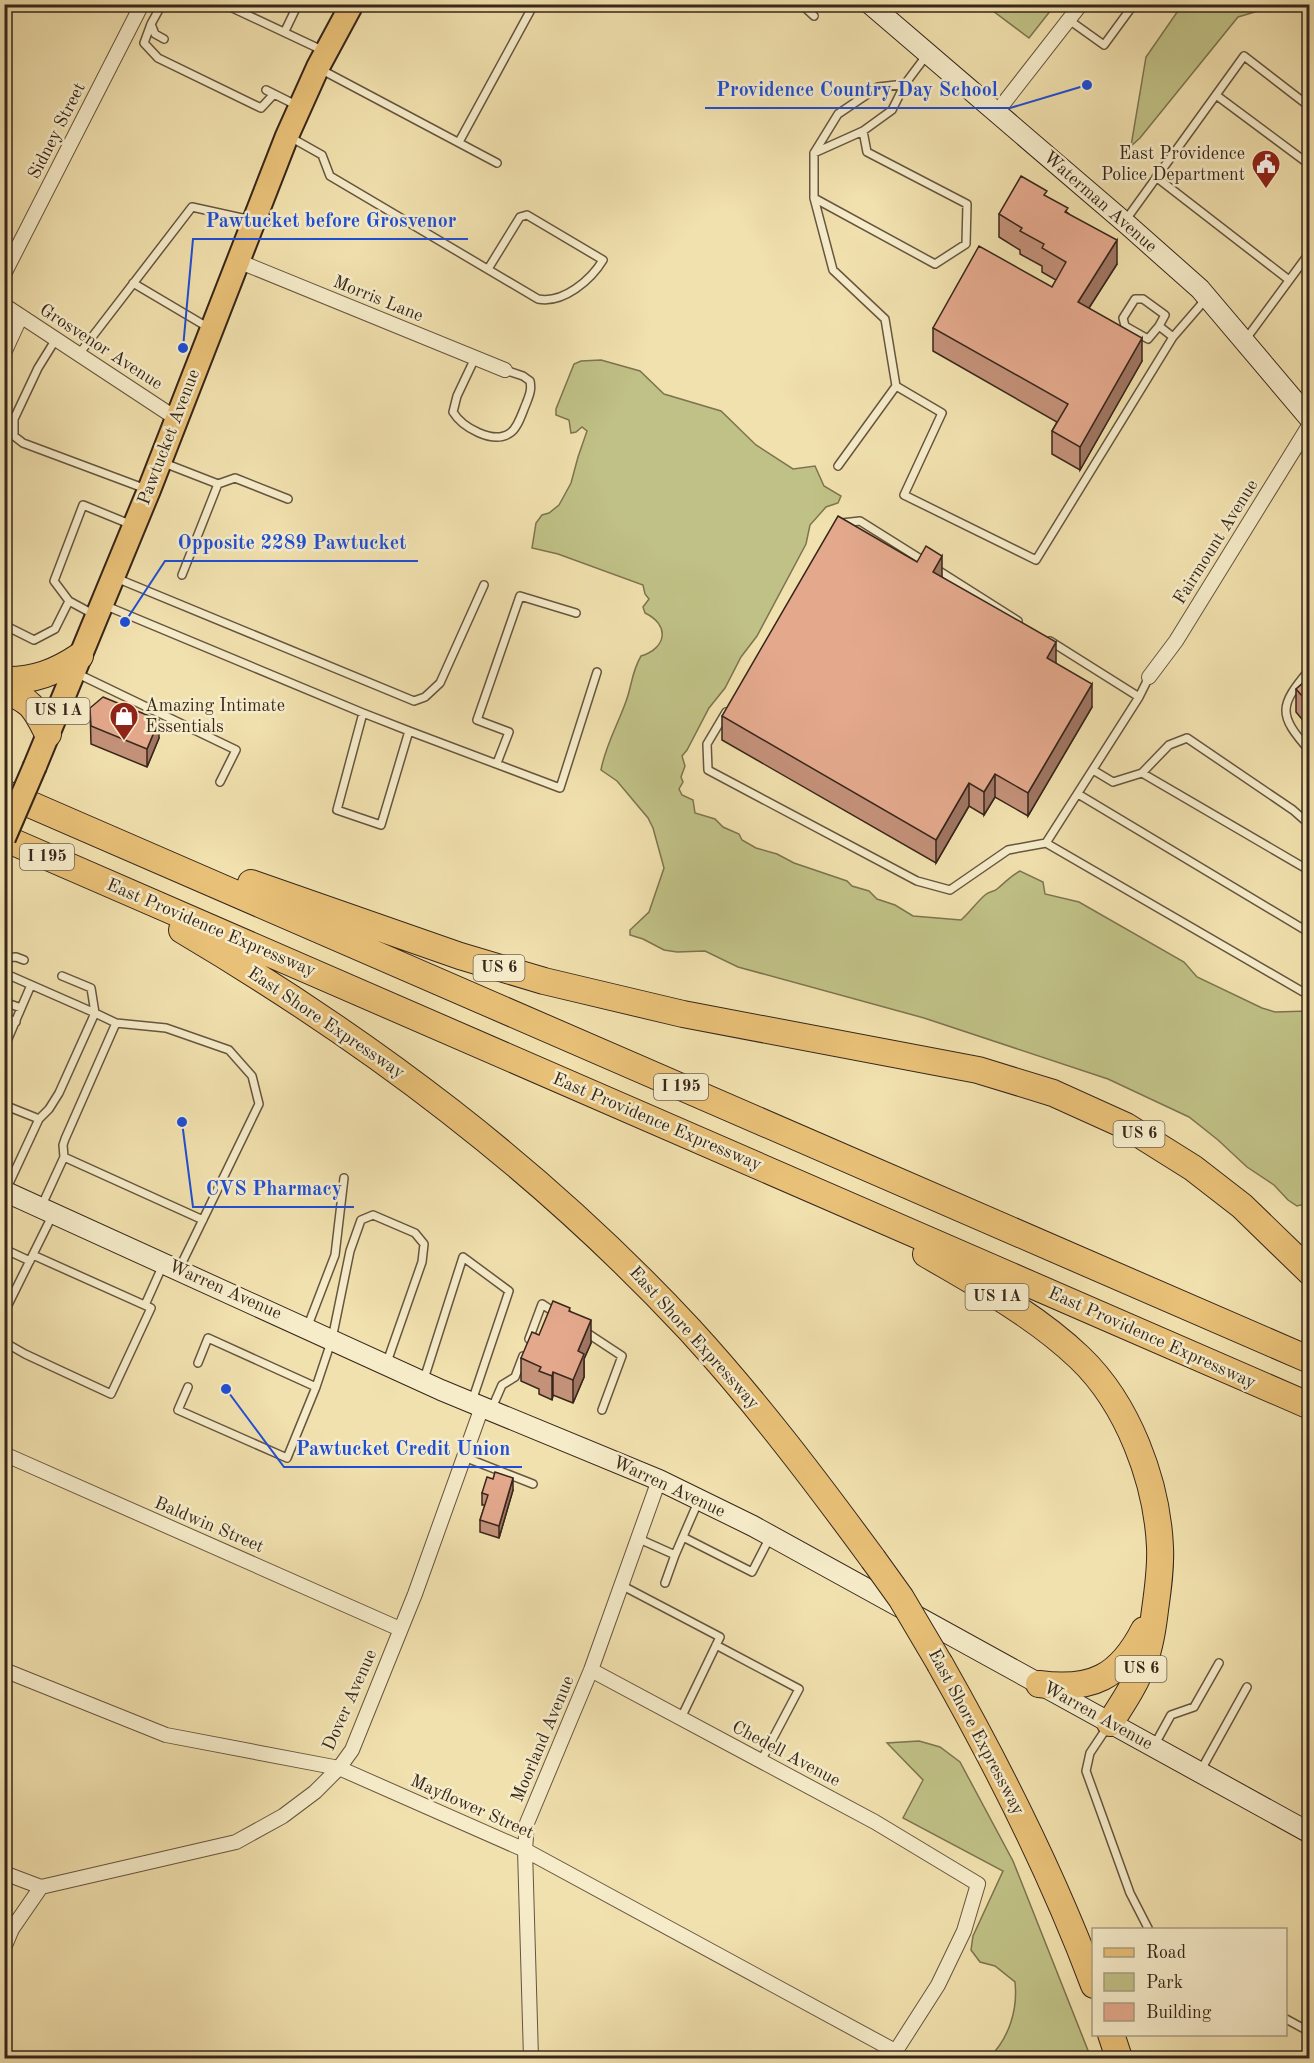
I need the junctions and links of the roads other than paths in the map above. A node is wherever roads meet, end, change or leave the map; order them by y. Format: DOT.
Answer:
graph roads {
  1 [pos="142,4"];
  2 [pos="162,4"];
  3 [pos="224,4"];
  4 [pos="298,4"];
  5 [pos="352,4"];
  6 [pos="534,4"];
  7 [pos="801,4"];
  8 [pos="870,4"];
  9 [pos="1081,4"];
  10 [pos="1134,4"];
  11 [pos="814,16"];
  12 [pos="1070,20"];
  13 [pos="151,24"];
  14 [pos="285,32"];
  15 [pos="164,39"];
  16 [pos="927,54"];
  17 [pos="322,60"];
  18 [pos="905,84"];
  19 [pos="266,90"];
  20 [pos="274,94"];
  21 [pos="1216,95"];
  22 [pos="300,107"];
  23 [pos="1310,107"];
  24 [pos="996,113"];
  25 [pos="863,131"];
  26 [pos="287,136"];
  27 [pos="459,142"];
  28 [pos="814,153"];
  29 [pos="497,163"];
  30 [pos="1310,165"];
  31 [pos="1156,177"];
  32 [pos="814,198"];
  33 [pos="254,220"];
  34 [pos="1124,222"];
  35 [pos="1310,252"];
  36 [pos="238,261"];
  37 [pos="488,269"];
  38 [pos="4,274"];
  39 [pos="1289,280"];
  40 [pos="133,283"];
  41 [pos="1207,297"];
  42 [pos="4,304"];
  43 [pos="21,315"];
  44 [pos="1159,326"];
  45 [pos="212,330"];
  46 [pos="1173,337"];
  47 [pos="56,339"];
  48 [pos="1245,341"];
  49 [pos="4,353"];
  50 [pos="79,354"];
  51 [pos="475,358"];
  52 [pos="505,369"];
  53 [pos="896,386"];
  54 [pos="177,418"];
  55 [pos="1310,419"];
  56 [pos="1310,424"];
  57 [pos="160,462"];
  58 [pos="838,466"];
  59 [pos="218,484"];
  60 [pos="149,490"];
  61 [pos="288,499"];
  62 [pos="836,524"];
  63 [pos="134,526"];
  64 [pos="182,575"];
  65 [pos="113,577"];
  66 [pos="484,585"];
  67 [pos="69,601"];
  68 [pos="100,610"];
  69 [pos="576,613"];
  70 [pos="4,625"];
  71 [pos="1029,628"];
  72 [pos="1039,634"];
  73 [pos="77,664"];
  74 [pos="1310,669"];
  75 [pos="597,672"];
  76 [pos="1149,676"];
  77 [pos="4,681"];
  78 [pos="4,691"];
  79 [pos="1139,697"];
  80 [pos="730,704"];
  81 [pos="363,714"];
  82 [pos="409,731"];
  83 [pos="48,734"];
  84 [pos="1310,751"];
  85 [pos="497,763"];
  86 [pos="1093,770"];
  87 [pos="1142,773"];
  88 [pos="220,782"];
  89 [pos="4,793"];
  90 [pos="1078,794"];
  91 [pos="52,813"];
  92 [pos="1310,825"];
  93 [pos="4,838"];
  94 [pos="1046,843"];
  95 [pos="1310,871"];
  96 [pos="89,875"];
  97 [pos="1310,933"];
  98 [pos="4,958"];
  99 [pos="24,960"];
  100 [pos="4,973"];
  101 [pos="62,976"];
  102 [pos="31,985"];
  103 [pos="1310,996"];
  104 [pos="7,1002"];
  105 [pos="21,1008"];
  106 [pos="95,1013"];
  107 [pos="4,1017"];
  108 [pos="16,1022"];
  109 [pos="116,1023"];
  110 [pos="7,1036"];
  111 [pos="4,1048"];
  112 [pos="4,1106"];
  113 [pos="39,1119"];
  114 [pos="64,1157"];
  115 [pos="344,1178"];
  116 [pos="5,1191"];
  117 [pos="835,1199"];
  118 [pos="47,1211"];
  119 [pos="203,1220"];
  120 [pos="4,1249"];
  121 [pos="32,1258"];
  122 [pos="172,1266"];
  123 [pos="1310,1272"];
  124 [pos="145,1305"];
  125 [pos="4,1313"];
  126 [pos="562,1317"];
  127 [pos="572,1324"];
  128 [pos="306,1328"];
  129 [pos="332,1339"];
  130 [pos="4,1341"];
  131 [pos="1310,1360"];
  132 [pos="198,1363"];
  133 [pos="386,1364"];
  134 [pos="423,1382"];
  135 [pos="188,1387"];
  136 [pos="316,1387"];
  137 [pos="1310,1406"];
  138 [pos="482,1407"];
  139 [pos="602,1410"];
  140 [pos="4,1454"];
  141 [pos="464,1457"];
  142 [pos="659,1480"];
  143 [pos="533,1484"];
  144 [pos="699,1498"];
  145 [pos="770,1536"];
  146 [pos="683,1537"];
  147 [pos="637,1538"];
  148 [pos="675,1555"];
  149 [pos="665,1583"];
  150 [pos="621,1585"];
  151 [pos="1156,1608"];
  152 [pos="400,1629"];
  153 [pos="716,1645"];
  154 [pos="1219,1663"];
  155 [pos="4,1670"];
  156 [pos="591,1670"];
  157 [pos="1039,1684"];
  158 [pos="1246,1687"];
  159 [pos="681,1718"];
  160 [pos="1110,1723"];
  161 [pos="1153,1747"];
  162 [pos="761,1761"];
  163 [pos="339,1768"];
  164 [pos="1200,1772"];
  165 [pos="1310,1833"];
  166 [pos="525,1850"];
  167 [pos="4,1873"];
  168 [pos="41,1887"];
  169 [pos="1148,1928"];
  170 [pos="4,1948"];
  171 [pos="1092,1980"];
  172 [pos="1287,2020"];
  173 [pos="1310,2032"];
  174 [pos="1112,2036"];
  175 [pos="893,2055"];
  176 [pos="531,2058"];
  177 [pos="1119,2058"];
  1 -- 38 [label="street, Sidney Street"];
  2 -- 13 [label="lane"];
  3 -- 14 [label="lane"];
  4 -- 14 [label="lane"];
  5 -- 17 [label="main road, Pawtucket Avenue / US 1A"];
  6 -- 27 [label="lane"];
  7 -- 11 [label="lane"];
  8 -- 16 [label="main road, Waterman Avenue"];
  9 -- 12 [label="street"];
  10 -- 12 [label="lane"];
  12 -- 24 [label="street"];
  13 -- 15 [label="lane"];
  13 -- 20 [label="lane"];
  14 -- 17 [label="lane"];
  16 -- 18 [label="lane"];
  16 -- 24 [label="main road, Waterman Avenue"];
  17 -- 22 [label="main road, Pawtucket Avenue / US 1A"];
  17 -- 27 [label="lane"];
  18 -- 25 [label="lane"];
  18 -- 28 [label="lane"];
  19 -- 20 [label="lane"];
  20 -- 22 [label="lane"];
  21 -- 23 [label="lane"];
  21 -- 30 [label="lane"];
  21 -- 31 [label="lane"];
  22 -- 26 [label="main road, Pawtucket Avenue / US 1A"];
  24 -- 34 [label="main road, Waterman Avenue"];
  25 -- 28 [label="lane"];
  25 -- 32 [label="lane"];
  26 -- 33 [label="main road, Pawtucket Avenue / US 1A"];
  26 -- 37 [label="lane"];
  27 -- 29 [label="lane"];
  28 -- 32 [label="lane"];
  31 -- 34 [label="lane"];
  31 -- 39 [label="lane"];
  32 -- 53 [label="lane"];
  33 -- 36 [label="main road, Pawtucket Avenue / US 1A"];
  33 -- 40 [label="lane"];
  34 -- 41 [label="main road, Waterman Avenue"];
  35 -- 39 [label="lane"];
  36 -- 45 [label="main road, Pawtucket Avenue / US 1A"];
  36 -- 51 [label="street, Morris Lane"];
  37 -- 37 [label="lane"];
  39 -- 48 [label="lane"];
  40 -- 45 [label="lane"];
  40 -- 50 [label="lane"];
  41 -- 46 [label="lane"];
  41 -- 48 [label="main road, Waterman Avenue"];
  42 -- 43 [label="street, Grosvenor Avenue"];
  43 -- 47 [label="street, Grosvenor Avenue"];
  43 -- 49 [label="street"];
  44 -- 44 [label="lane"];
  44 -- 46 [label="lane"];
  45 -- 54 [label="main road, Pawtucket Avenue / US 1A"];
  46 -- 53 [label="lane"];
  47 -- 50 [label="street, Grosvenor Avenue"];
  47 -- 60 [label="lane"];
  48 -- 55 [label="main road, Waterman Avenue"];
  50 -- 54 [label="street, Grosvenor Avenue"];
  51 -- 52 [label="street, Morris Lane"];
  51 -- 52 [label="lane"];
  53 -- 58 [label="lane"];
  54 -- 57 [label="main road, Pawtucket Avenue / US 1A"];
  56 -- 76 [label="street, Fairmount Avenue"];
  57 -- 59 [label="lane"];
  57 -- 60 [label="main road, Pawtucket Avenue / US 1A"];
  59 -- 61 [label="lane"];
  59 -- 64 [label="lane"];
  60 -- 63 [label="main road, Pawtucket Avenue / US 1A"];
  62 -- 71 [label="lane"];
  63 -- 65 [label="main road, Pawtucket Avenue / US 1A"];
  63 -- 67 [label="lane"];
  65 -- 66 [label="lane"];
  65 -- 68 [label="main road, Pawtucket Avenue / US 1A"];
  67 -- 68 [label="lane"];
  67 -- 70 [label="lane"];
  68 -- 73 [label="main road, Pawtucket Avenue / US 1A"];
  68 -- 81 [label="lane"];
  69 -- 85 [label="lane"];
  72 -- 79 [label="lane"];
  73 -- 77 [label="highway, US 1A"];
  73 -- 83 [label="main road, Pawtucket Avenue / US 1A"];
  73 -- 88 [label="lane"];
  74 -- 84 [label="lane"];
  75 -- 85 [label="lane"];
  76 -- 79 [label="lane"];
  78 -- 83 [label="highway"];
  79 -- 86 [label="lane"];
  80 -- 94 [label="lane"];
  81 -- 82 [label="lane"];
  81 -- 82 [label="lane"];
  82 -- 85 [label="lane"];
  83 -- 93 [label="main road, Pawtucket Avenue / US 1A, bridge"];
  86 -- 87 [label="lane"];
  86 -- 90 [label="lane"];
  87 -- 92 [label="lane"];
  87 -- 95 [label="lane"];
  89 -- 91 [label="highway, I 195"];
  90 -- 94 [label="lane"];
  90 -- 97 [label="lane"];
  91 -- 123 [label="highway, US 6"];
  91 -- 131 [label="highway, I 195"];
  93 -- 96 [label="highway, East Providence Expressway / I 195"];
  94 -- 103 [label="lane"];
  96 -- 117 [label="highway, East Providence Expressway / I 195"];
  96 -- 171 [label="highway, East Shore Expressway, bridge"];
  98 -- 99 [label="lane"];
  100 -- 102 [label="lane"];
  101 -- 106 [label="lane"];
  102 -- 105 [label="lane"];
  102 -- 106 [label="lane"];
  104 -- 105 [label="lane"];
  105 -- 108 [label="lane"];
  106 -- 109 [label="lane"];
  106 -- 113 [label="lane"];
  107 -- 108 [label="lane"];
  108 -- 110 [label="lane"];
  109 -- 114 [label="lane"];
  109 -- 119 [label="lane"];
  110 -- 111 [label="lane"];
  112 -- 113 [label="lane"];
  113 -- 116 [label="lane"];
  114 -- 118 [label="lane"];
  114 -- 119 [label="lane"];
  115 -- 128 [label="lane"];
  116 -- 118 [label="main road, Warren Avenue / US 1A"];
  117 -- 137 [label="highway, East Providence Expressway / I 195"];
  117 -- 151 [label="highway, US 1A"];
  118 -- 121 [label="lane"];
  118 -- 122 [label="main road, Warren Avenue / US 1A"];
  119 -- 122 [label="lane"];
  120 -- 121 [label="lane"];
  121 -- 124 [label="lane"];
  121 -- 125 [label="lane"];
  122 -- 124 [label="lane"];
  122 -- 128 [label="main road, Warren Avenue / US 1A"];
  124 -- 130 [label="lane"];
  126 -- 138 [label="lane"];
  127 -- 139 [label="lane"];
  128 -- 129 [label="main road, Warren Avenue / US 1A"];
  129 -- 133 [label="main road, Warren Avenue / US 1A"];
  129 -- 133 [label="lane"];
  129 -- 136 [label="lane"];
  132 -- 136 [label="lane"];
  133 -- 134 [label="main road, Warren Avenue / US 1A"];
  134 -- 138 [label="main road, Warren Avenue / US 1A"];
  134 -- 138 [label="lane"];
  135 -- 136 [label="lane"];
  138 -- 141 [label="street, Dover Avenue"];
  138 -- 142 [label="main road, Warren Avenue / US 1A"];
  140 -- 152 [label="street, Baldwin Street"];
  141 -- 143 [label="lane"];
  141 -- 152 [label="street, Dover Avenue"];
  142 -- 144 [label="main road, Warren Avenue / US 1A"];
  142 -- 147 [label="street, Moorland Avenue"];
  144 -- 145 [label="main road, Warren Avenue / US 1A"];
  144 -- 146 [label="lane"];
  145 -- 146 [label="lane"];
  145 -- 157 [label="main road, Warren Avenue / US 1A"];
  146 -- 148 [label="lane"];
  147 -- 148 [label="lane"];
  147 -- 150 [label="street, Moorland Avenue"];
  148 -- 149 [label="lane"];
  150 -- 153 [label="lane"];
  150 -- 156 [label="street, Moorland Avenue"];
  151 -- 157 [label="highway, US 1A"];
  151 -- 160 [label="highway, US 6"];
  152 -- 163 [label="street, Dover Avenue"];
  153 -- 159 [label="lane"];
  153 -- 162 [label="lane"];
  154 -- 161 [label="lane"];
  155 -- 163 [label="street, Mayflower Street"];
  156 -- 159 [label="street, Chedell Avenue"];
  156 -- 166 [label="street, Moorland Avenue"];
  157 -- 160 [label="main road, Warren Avenue"];
  158 -- 164 [label="lane"];
  159 -- 162 [label="street, Chedell Avenue"];
  160 -- 161 [label="main road, Warren Avenue"];
  160 -- 169 [label="lane"];
  161 -- 164 [label="main road, Warren Avenue"];
  162 -- 175 [label="street, Chedell Avenue"];
  163 -- 166 [label="street, Mayflower Street"];
  163 -- 168 [label="street, Dover Avenue"];
  164 -- 165 [label="main road, Warren Avenue"];
  166 -- 175 [label="street, Mayflower Street"];
  166 -- 176 [label="street, Moorland Avenue"];
  167 -- 168 [label="street"];
  168 -- 170 [label="street"];
  172 -- 173 [label="lane"];
  174 -- 177 [label="highway"];
}
